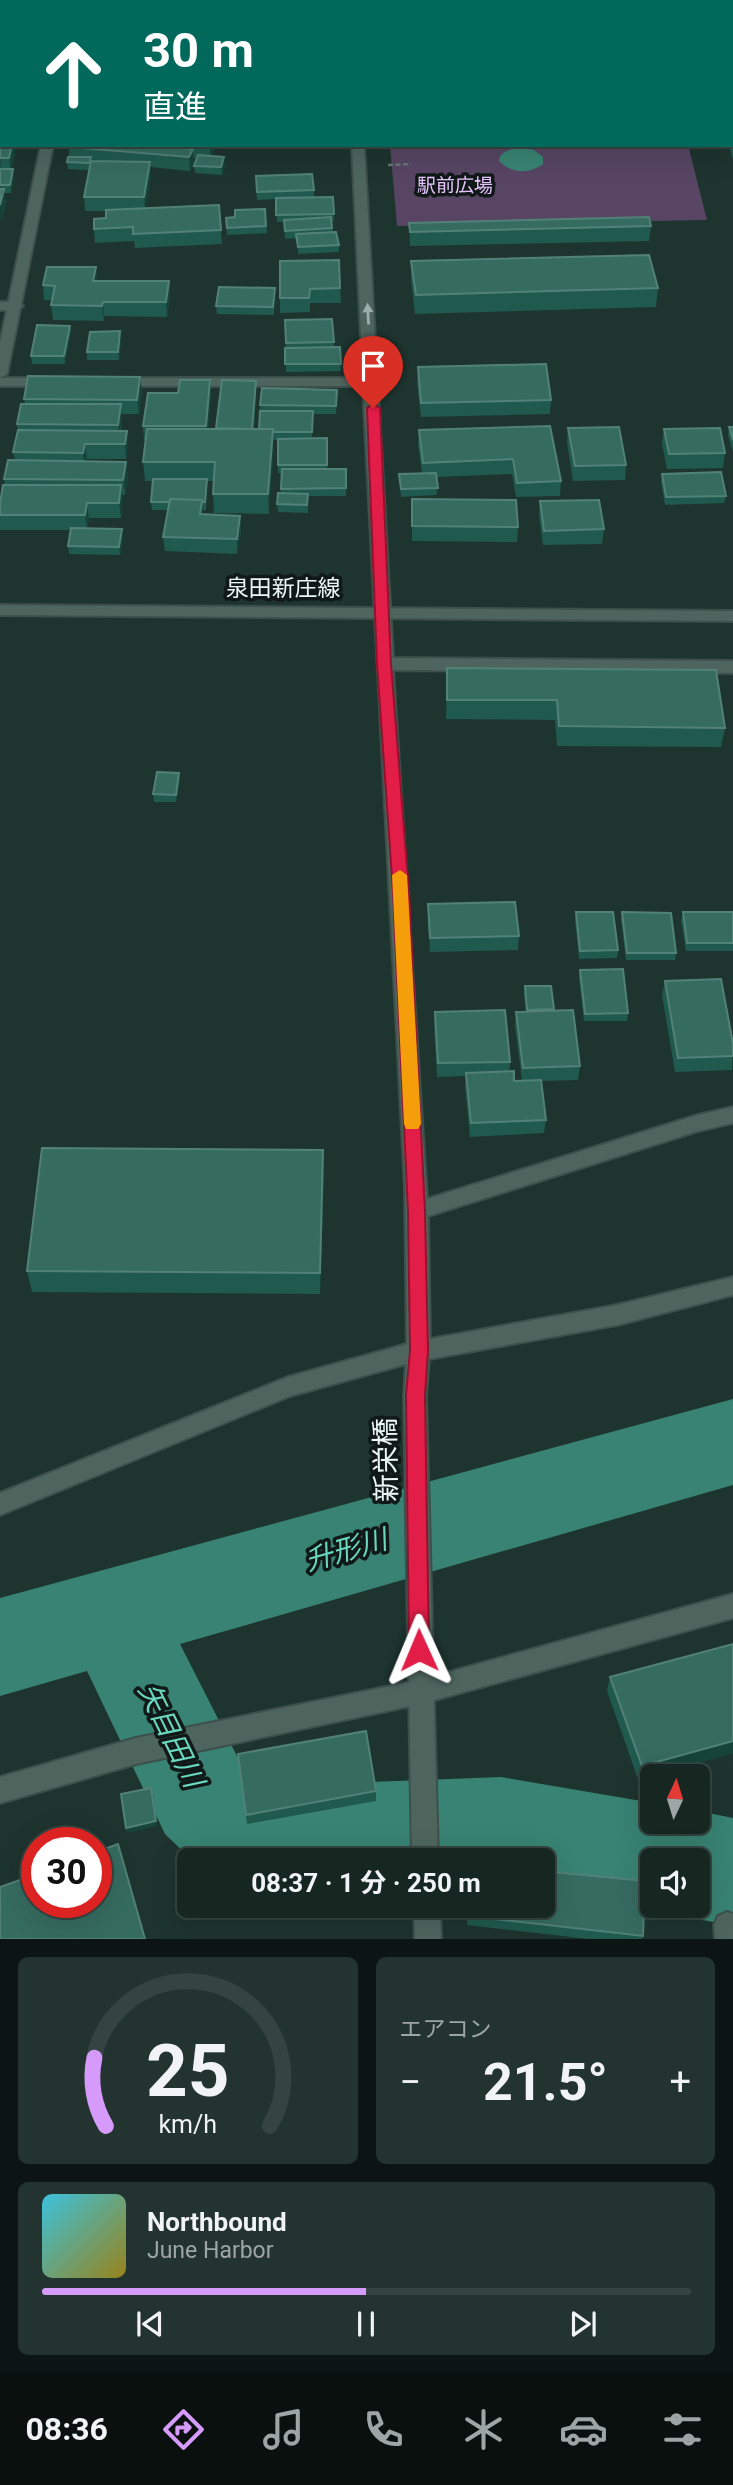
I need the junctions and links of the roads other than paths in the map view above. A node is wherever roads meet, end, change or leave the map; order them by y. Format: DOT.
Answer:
graph roads {
  1 [pos="47,147"];
  2 [pos="358,147"];
  3 [pos="0,306"];
  4 [pos="16,306"];
  5 [pos="0,374"];
  6 [pos="0,382"];
  7 [pos="69,382"];
  8 [pos="97,382"];
  9 [pos="372,382"];
  10 [pos="0,610"];
  11 [pos="382,611"];
  12 [pos="733,616"];
  13 [pos="384,664"];
  14 [pos="733,667"];
  15 [pos="733,1115"];
  16 [pos="416,1211"];
  17 [pos="733,1286"];
  18 [pos="419,1351"];
  19 [pos="0,1504"];
  20 [pos="733,1606"];
  21 [pos="420,1692"];
  22 [pos="0,1790"];
  23 [pos="425,1848"];
  24 [pos="427,1918"];
  25 [pos="428,1939"];
  1 -- 4 [label="street"];
  9 -- 2 [label="street, one-way"];
  3 -- 4 [label="street"];
  4 -- 5 [label="street"];
  6 -- 7 [label="street"];
  8 -- 9 [label="street"];
  9 -- 11 [label="street"];
  10 -- 11 [label="street, 泉田新庄線"];
  11 -- 12 [label="street, 泉田新庄線"];
  11 -- 13 [label="street, 新栄橋"];
  13 -- 14 [label="street"];
  13 -- 16 [label="street, 新栄橋"];
  15 -- 16 [label="street"];
  16 -- 18 [label="street, 新栄橋"];
  17 -- 18 [label="street"];
  18 -- 19 [label="street"];
  18 -- 21 [label="street, 新栄橋"];
  20 -- 21 [label="street"];
  21 -- 22 [label="street"];
  21 -- 23 [label="street, 新栄橋"];
  24 -- 25 [label="street"];
}
